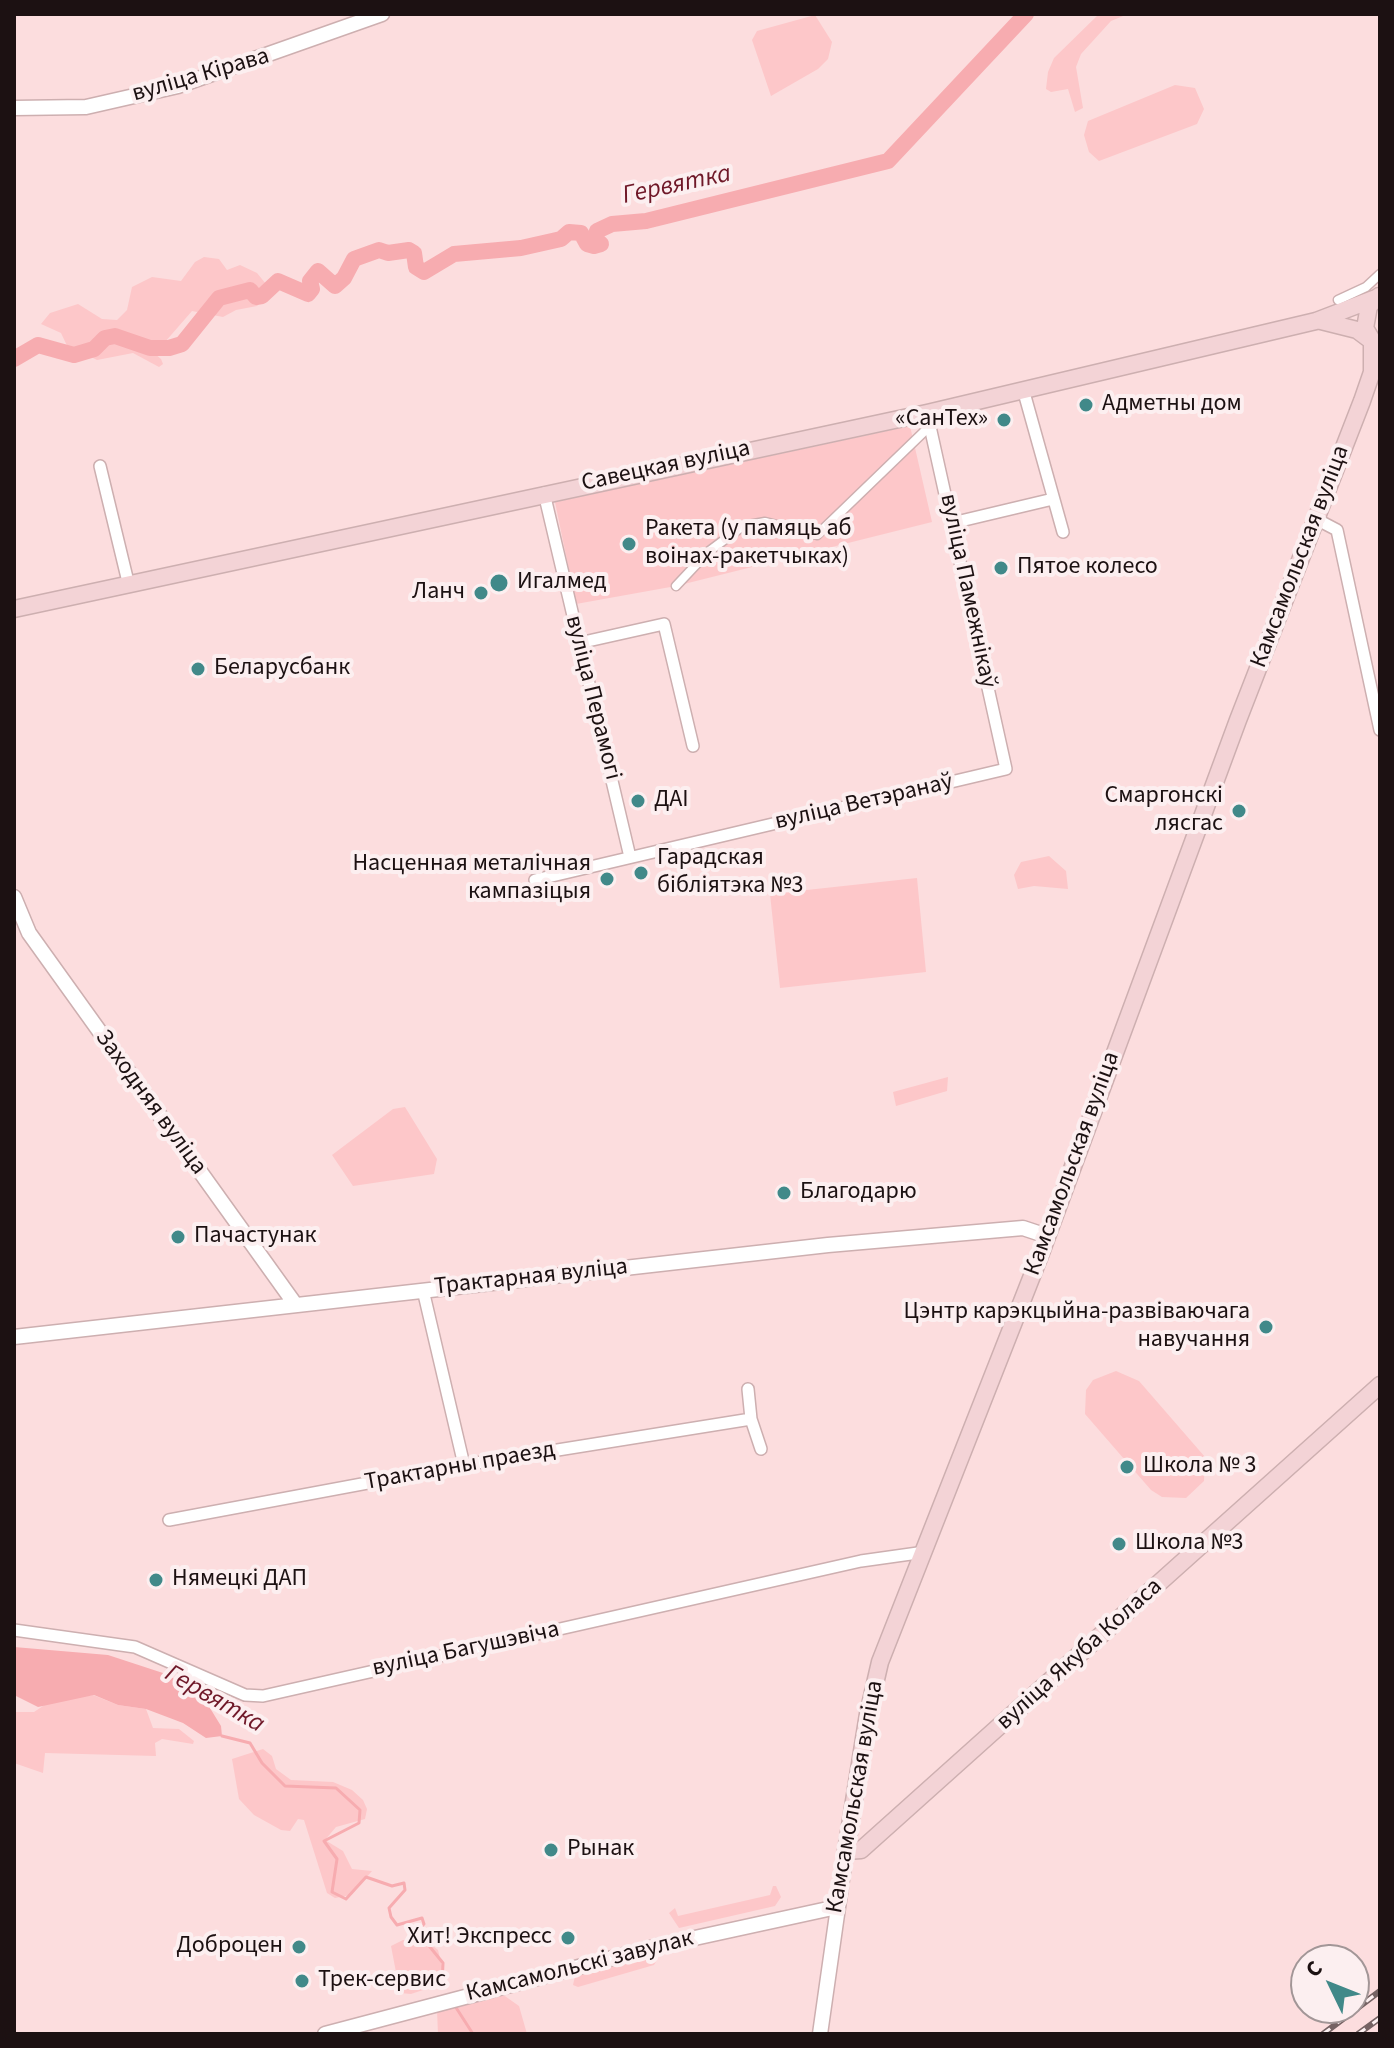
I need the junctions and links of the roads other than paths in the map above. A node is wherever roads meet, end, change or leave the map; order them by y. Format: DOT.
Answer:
graph roads {
  1 [pos="382,14"];
  2 [pos="14,108"];
  3 [pos="1380,274"];
  4 [pos="1378,296"];
  5 [pos="1338,300"];
  6 [pos="1316,321"];
  7 [pos="1373,345"];
  8 [pos="1380,379"];
  9 [pos="1023,389"];
  10 [pos="1362,401"];
  11 [pos="929,419"];
  12 [pos="100,466"];
  13 [pos="544,493"];
  14 [pos="1053,499"];
  15 [pos="1316,519"];
  16 [pos="952,523"];
  17 [pos="1063,532"];
  18 [pos="129,586"];
  19 [pos="676,586"];
  20 [pos="14,609"];
  21 [pos="579,643"];
  22 [pos="1380,730"];
  23 [pos="693,746"];
  24 [pos="1006,769"];
  25 [pos="630,857"];
  26 [pos="535,880"];
  27 [pos="14,897"];
  28 [pos="1047,1236"];
  29 [pos="423,1290"];
  30 [pos="295,1304"];
  31 [pos="14,1337"];
  32 [pos="748,1389"];
  33 [pos="1378,1390"];
  34 [pos="751,1419"];
  35 [pos="761,1449"];
  36 [pos="464,1465"];
  37 [pos="169,1520"];
  38 [pos="925,1552"];
  39 [pos="14,1630"];
  40 [pos="846,1851"];
  41 [pos="837,1907"];
  42 [pos="325,2034"];
  43 [pos="820,2034"];
  1 -- 2 [label="street, вуліца Кірава"];
  3 -- 5 [label="street"];
  4 -- 6 [label="main road, Савецкая вуліца"];
  4 -- 7 [label="main road, Камсамольская вуліца"];
  6 -- 7 [label="main road, Савецкая вуліца"];
  6 -- 9 [label="main road, Савецкая вуліца"];
  7 -- 10 [label="main road, Камсамольская вуліца"];
  8 -- 10 [label="main road, Камсамольская вуліца"];
  9 -- 11 [label="main road, Савецкая вуліца"];
  9 -- 14 [label="street"];
  10 -- 15 [label="main road, Камсамольская вуліца"];
  11 -- 13 [label="main road, Савецкая вуліца"];
  11 -- 16 [label="street, вуліца Памежнікаў"];
  11 -- 19 [label="street"];
  12 -- 18 [label="street"];
  13 -- 18 [label="main road, Савецкая вуліца"];
  13 -- 21 [label="street, вуліца Перамогі"];
  14 -- 16 [label="street"];
  14 -- 17 [label="street"];
  15 -- 22 [label="street"];
  15 -- 28 [label="main road, Камсамольская вуліца"];
  16 -- 24 [label="street, вуліца Памежнікаў"];
  18 -- 20 [label="main road, Савецкая вуліца"];
  21 -- 23 [label="street"];
  21 -- 25 [label="street, вуліца Перамогі"];
  24 -- 25 [label="street, вуліца Ветэранаў"];
  25 -- 26 [label="street, вуліца Ветэранаў"];
  27 -- 30 [label="street, Заходняя вуліца"];
  28 -- 29 [label="street, Трактарная вуліца"];
  28 -- 38 [label="main road, Камсамольская вуліца"];
  29 -- 30 [label="street, Трактарная вуліца"];
  29 -- 36 [label="street"];
  30 -- 31 [label="street, Трактарная вуліца"];
  32 -- 34 [label="street"];
  33 -- 40 [label="main road, вуліца Якуба Коласа"];
  34 -- 35 [label="street"];
  34 -- 36 [label="street, Трактарны праезд"];
  36 -- 37 [label="street, Трактарны праезд"];
  38 -- 39 [label="street, вуліца Багушэвіча"];
  38 -- 40 [label="main road, Камсамольская вуліца"];
  40 -- 41 [label="street, Камсамольская вуліца"];
  41 -- 42 [label="street, Камсамольскі завулак"];
  41 -- 43 [label="street, Камсамольская вуліца"];
}
